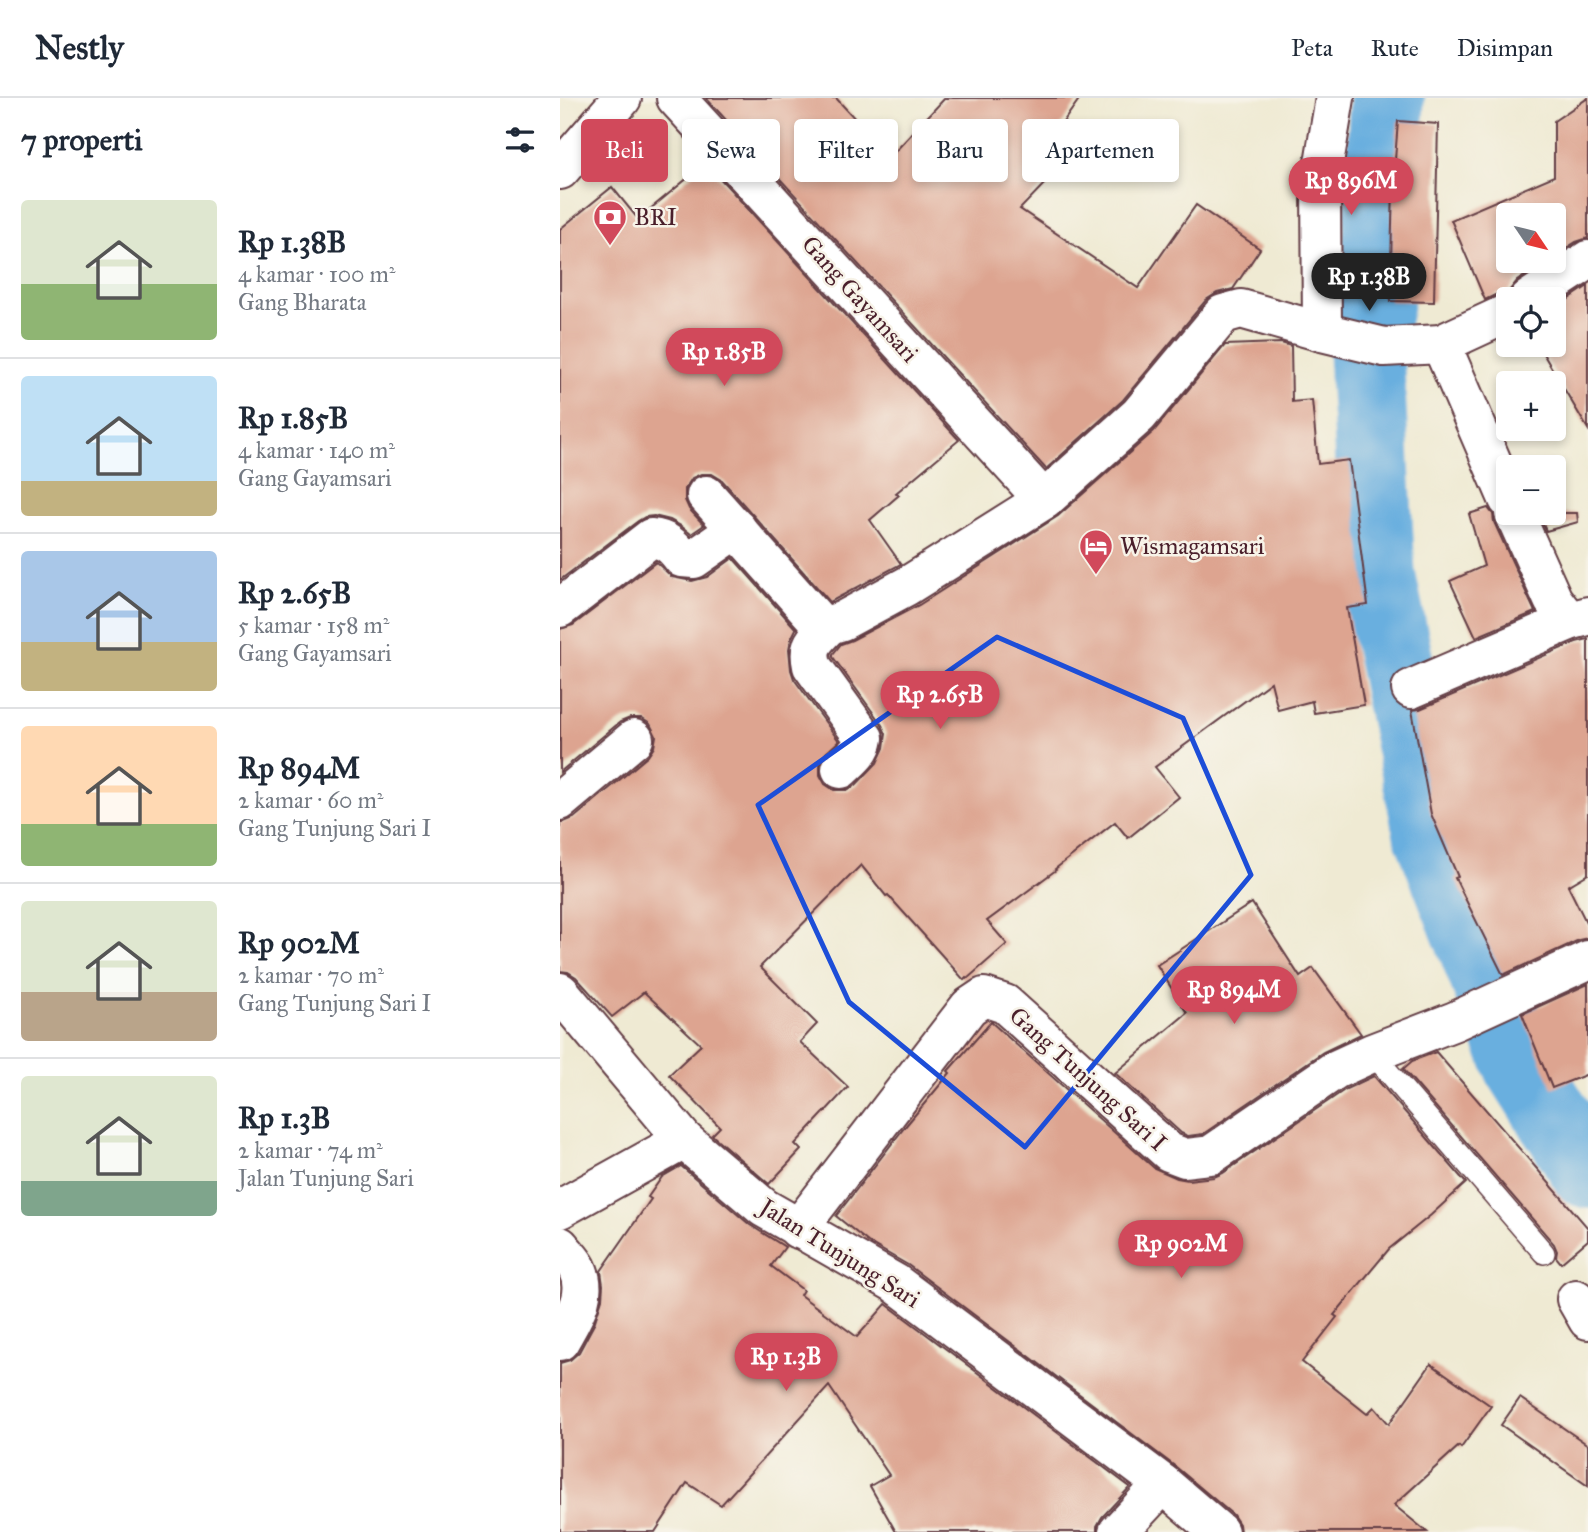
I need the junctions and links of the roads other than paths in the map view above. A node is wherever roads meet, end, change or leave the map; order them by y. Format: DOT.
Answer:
graph roads {
  1 [pos="621,98"];
  2 [pos="676,98"];
  3 [pos="1335,98"];
  4 [pos="560,170"];
  5 [pos="1588,260"];
  6 [pos="1547,287"];
  7 [pos="1496,319"];
  8 [pos="1331,335"];
  9 [pos="1441,344"];
  10 [pos="1496,471"];
  11 [pos="706,495"];
  12 [pos="1044,500"];
  13 [pos="1519,525"];
  14 [pos="737,529"];
  15 [pos="560,608"];
  16 [pos="1578,618"];
  17 [pos="829,625"];
  18 [pos="1411,689"];
  19 [pos="634,739"];
  20 [pos="841,769"];
  21 [pos="560,801"];
  22 [pos="1588,960"];
  23 [pos="560,992"];
  24 [pos="1372,1053"];
  25 [pos="684,1140"];
  26 [pos="560,1209"];
  27 [pos="798,1229"];
  28 [pos="560,1246"];
  29 [pos="1544,1252"];
  30 [pos="560,1341"];
  31 [pos="1163,1484"];
  32 [pos="1118,1532"];
  33 [pos="1219,1532"];
  1 -- 4 [label="street"];
  2 -- 12 [label="street, Gang Gayamsari"];
  3 -- 8 [label="street"];
  5 -- 6 [label="street"];
  7 -- 9 [label="street"];
  8 -- 9 [label="street"];
  8 -- 12 [label="street"];
  9 -- 10 [label="street"];
  11 -- 14 [label="street"];
  12 -- 17 [label="street"];
  13 -- 16 [label="street"];
  14 -- 15 [label="street"];
  14 -- 17 [label="street"];
  16 -- 18 [label="street"];
  17 -- 20 [label="street"];
  19 -- 21 [label="street"];
  22 -- 24 [label="street, Gang Tunjung Sari I"];
  23 -- 25 [label="street, Jalan Tunjung Sari"];
  24 -- 27 [label="street, Gang Tunjung Sari I"];
  24 -- 29 [label="lane"];
  25 -- 26 [label="street"];
  25 -- 27 [label="street, Jalan Tunjung Sari"];
  27 -- 31 [label="street, Jalan Tunjung Sari"];
  28 -- 30 [label="street"];
  31 -- 32 [label="street"];
  31 -- 33 [label="street, Jalan Tunjung Sari"];
}
